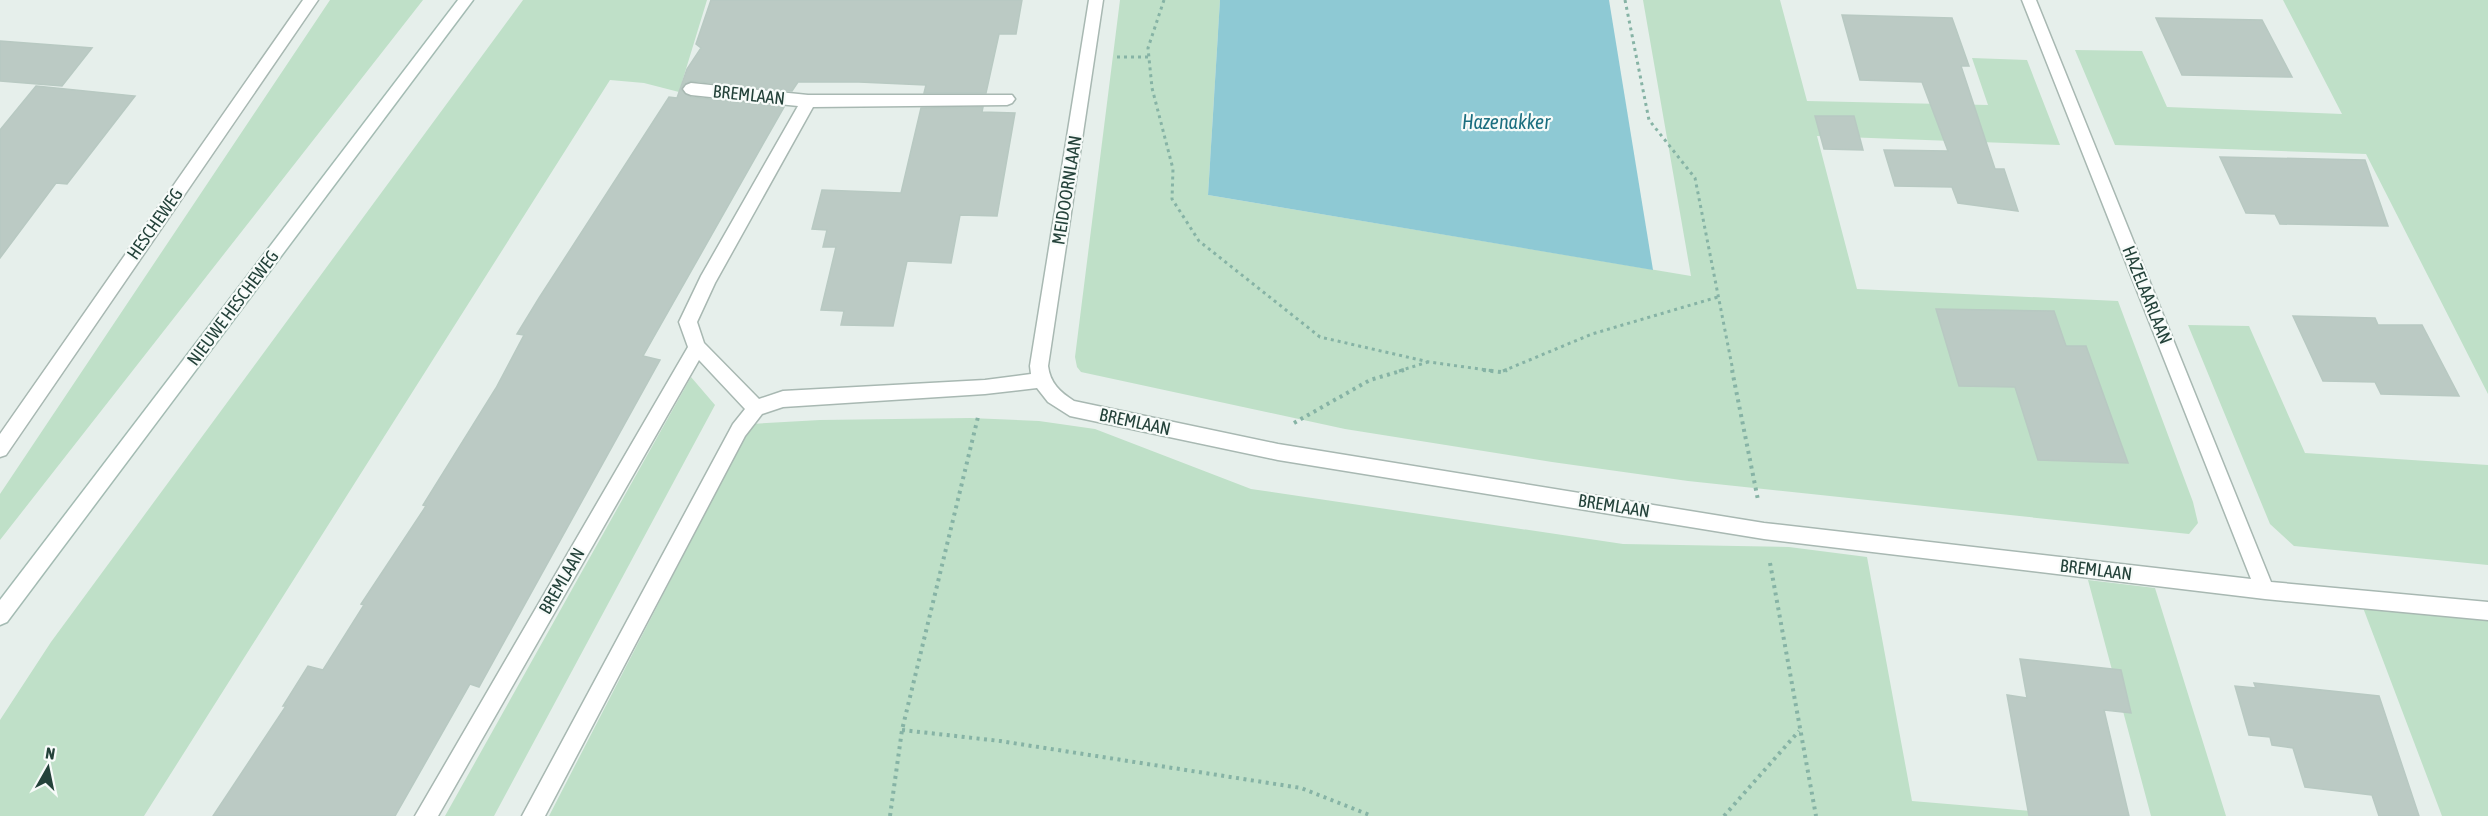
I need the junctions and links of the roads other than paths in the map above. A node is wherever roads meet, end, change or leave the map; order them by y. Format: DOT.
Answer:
graph roads {
  1 [pos="311,0"];
  2 [pos="466,0"];
  3 [pos="1096,0"];
  4 [pos="2029,0"];
  5 [pos="691,89"];
  6 [pos="1007,99"];
  7 [pos="808,101"];
  8 [pos="697,347"];
  9 [pos="1041,380"];
  10 [pos="756,408"];
  11 [pos="0,449"];
  12 [pos="2265,590"];
  13 [pos="2488,611"];
  14 [pos="0,616"];
  15 [pos="426,816"];
  16 [pos="533,816"];
  1 -- 11 [label="street, HESCHEWEG"];
  2 -- 14 [label="street, NIEUWE HESCHEWEG"];
  3 -- 9 [label="street, MEIDOORNLAAN"];
  4 -- 12 [label="street, HAZELAARLAAN"];
  5 -- 7 [label="street, BREMLAAN"];
  6 -- 7 [label="street, BREMLAAN"];
  7 -- 8 [label="street, BREMLAAN"];
  8 -- 10 [label="street, BREMLAAN"];
  8 -- 15 [label="street, BREMLAAN"];
  9 -- 10 [label="street"];
  9 -- 12 [label="street, BREMLAAN"];
  10 -- 16 [label="street"];
  12 -- 13 [label="street, BREMLAAN"];
}
